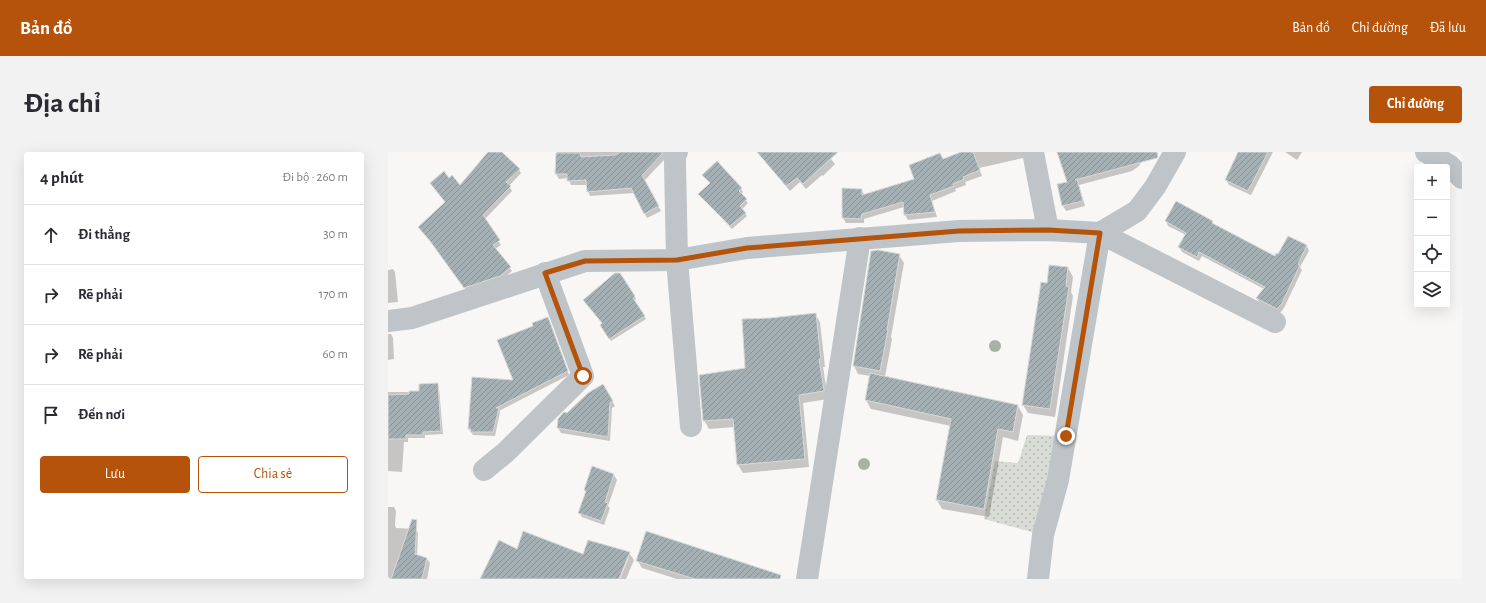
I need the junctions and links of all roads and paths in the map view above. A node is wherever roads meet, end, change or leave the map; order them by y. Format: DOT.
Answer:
graph roads {
  1 [pos="677,152"];
  2 [pos="1033,152"];
  3 [pos="1175,152"];
  4 [pos="1426,152"];
  5 [pos="1462,178"];
  6 [pos="1048,230"];
  7 [pos="1100,233"];
  8 [pos="860,238"];
  9 [pos="677,260"];
  10 [pos="545,273"];
  11 [pos="388,321"];
  12 [pos="1275,322"];
  13 [pos="691,426"];
  14 [pos="484,470"];
  15 [pos="807,579"];
  16 [pos="1038,579"];
  1 -- 9 [label="street"];
  2 -- 6 [label="street"];
  3 -- 7 [label="street"];
  4 -- 5 [label="street"];
  6 -- 7 [label="street"];
  6 -- 8 [label="street"];
  7 -- 12 [label="street"];
  7 -- 16 [label="street"];
  8 -- 9 [label="street"];
  8 -- 15 [label="street"];
  9 -- 10 [label="street"];
  9 -- 13 [label="street"];
  10 -- 11 [label="street"];
  10 -- 14 [label="street"];
}
